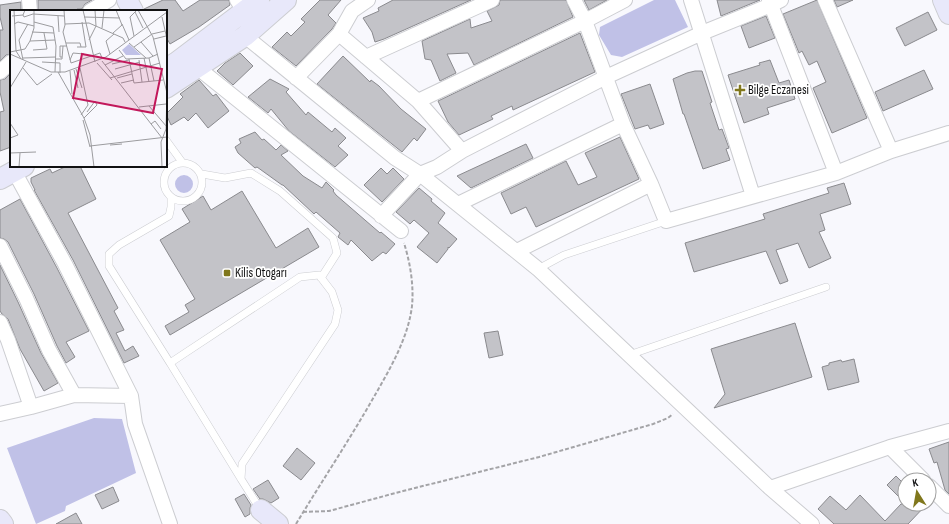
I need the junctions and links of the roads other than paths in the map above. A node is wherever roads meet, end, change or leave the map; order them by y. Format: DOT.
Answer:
graph roads {
  1 [pos="29,0"];
  2 [pos="109,0"];
  3 [pos="127,0"];
  4 [pos="286,0"];
  5 [pos="368,0"];
  6 [pos="492,0"];
  7 [pos="574,0"];
  8 [pos="625,0"];
  9 [pos="691,0"];
  10 [pos="825,0"];
  11 [pos="943,0"];
  12 [pos="773,2"];
  13 [pos="246,4"];
  14 [pos="30,10"];
  15 [pos="92,10"];
  16 [pos="132,10"];
  17 [pos="949,14"];
  18 [pos="585,21"];
  19 [pos="702,33"];
  20 [pos="338,34"];
  21 [pos="245,36"];
  22 [pos="366,57"];
  23 [pos="10,63"];
  24 [pos="167,68"];
  25 [pos="198,68"];
  26 [pos="0,72"];
  27 [pos="606,77"];
  28 [pos="296,78"];
  29 [pos="167,87"];
  30 [pos="418,101"];
  31 [pos="623,124"];
  32 [pos="949,133"];
  33 [pos="167,141"];
  34 [pos="462,151"];
  35 [pos="890,151"];
  36 [pos="182,162"];
  37 [pos="10,169"];
  38 [pos="165,169"];
  39 [pos="836,173"];
  40 [pos="202,174"];
  41 [pos="420,174"];
  42 [pos="651,184"];
  43 [pos="753,196"];
  44 [pos="172,197"];
  45 [pos="458,204"];
  46 [pos="381,216"];
  47 [pos="666,221"];
  48 [pos="401,231"];
  49 [pos="0,246"];
  50 [pos="517,251"];
  51 [pos="538,269"];
  52 [pos="321,278"];
  53 [pos="826,287"];
  54 [pos="0,322"];
  55 [pos="629,355"];
  56 [pos="170,363"];
  57 [pos="74,395"];
  58 [pos="131,396"];
  59 [pos="31,407"];
  60 [pos="0,414"];
  61 [pos="949,431"];
  62 [pos="890,447"];
  63 [pos="915,472"];
  64 [pos="241,480"];
  65 [pos="770,488"];
  66 [pos="937,494"];
  67 [pos="949,506"];
  68 [pos="262,517"];
  69 [pos="0,520"];
  70 [pos="3,524"];
  71 [pos="170,524"];
  72 [pos="278,524"];
  73 [pos="812,524"];
  1 -- 14 [label="street"];
  2 -- 15 [label="street"];
  3 -- 16 [label="main road"];
  4 -- 21 [label="main road"];
  5 -- 20 [label="street"];
  6 -- 22 [label="street"];
  7 -- 18 [label="street"];
  8 -- 18 [label="street"];
  9 -- 19 [label="street"];
  10 -- 35 [label="street"];
  11 -- 17 [label="main road"];
  12 -- 19 [label="street"];
  12 -- 39 [label="street"];
  13 -- 24 [label="main road"];
  18 -- 27 [label="street"];
  18 -- 30 [label="street"];
  19 -- 27 [label="street"];
  19 -- 43 [label="street"];
  20 -- 22 [label="street"];
  20 -- 28 [label="street"];
  21 -- 25 [label="main road"];
  21 -- 28 [label="street"];
  22 -- 30 [label="street"];
  23 -- 26 [label="street"];
  25 -- 29 [label="main road"];
  25 -- 46 [label="street"];
  27 -- 31 [label="street"];
  27 -- 34 [label="street"];
  28 -- 41 [label="street"];
  30 -- 34 [label="street"];
  31 -- 42 [label="street"];
  31 -- 45 [label="street"];
  32 -- 35 [label="street"];
  33 -- 36 [label="lane"];
  34 -- 41 [label="street"];
  35 -- 39 [label="street"];
  36 -- 38 [label="lane"];
  36 -- 40 [label="lane"];
  37 -- 58 [label="street"];
  38 -- 44 [label="lane"];
  39 -- 43 [label="street"];
  40 -- 44 [label="lane"];
  40 -- 52 [label="lane"];
  41 -- 45 [label="street"];
  41 -- 46 [label="street"];
  42 -- 47 [label="street"];
  42 -- 50 [label="street"];
  43 -- 47 [label="street"];
  44 -- 56 [label="lane"];
  45 -- 50 [label="street"];
  46 -- 48 [label="street"];
  47 -- 51 [label="lane"];
  49 -- 57 [label="street"];
  50 -- 51 [label="street"];
  51 -- 55 [label="street"];
  52 -- 56 [label="lane"];
  52 -- 64 [label="lane"];
  53 -- 55 [label="lane"];
  54 -- 59 [label="street"];
  55 -- 65 [label="street"];
  56 -- 64 [label="lane"];
  57 -- 58 [label="street"];
  57 -- 59 [label="street"];
  58 -- 71 [label="street"];
  59 -- 60 [label="street"];
  61 -- 62 [label="street"];
  62 -- 63 [label="street"];
  62 -- 65 [label="street"];
  64 -- 68 [label="lane"];
  65 -- 73 [label="street"];
  66 -- 67 [label="street"];
  68 -- 72 [label="main road"];
  69 -- 70 [label="main road"];
}
